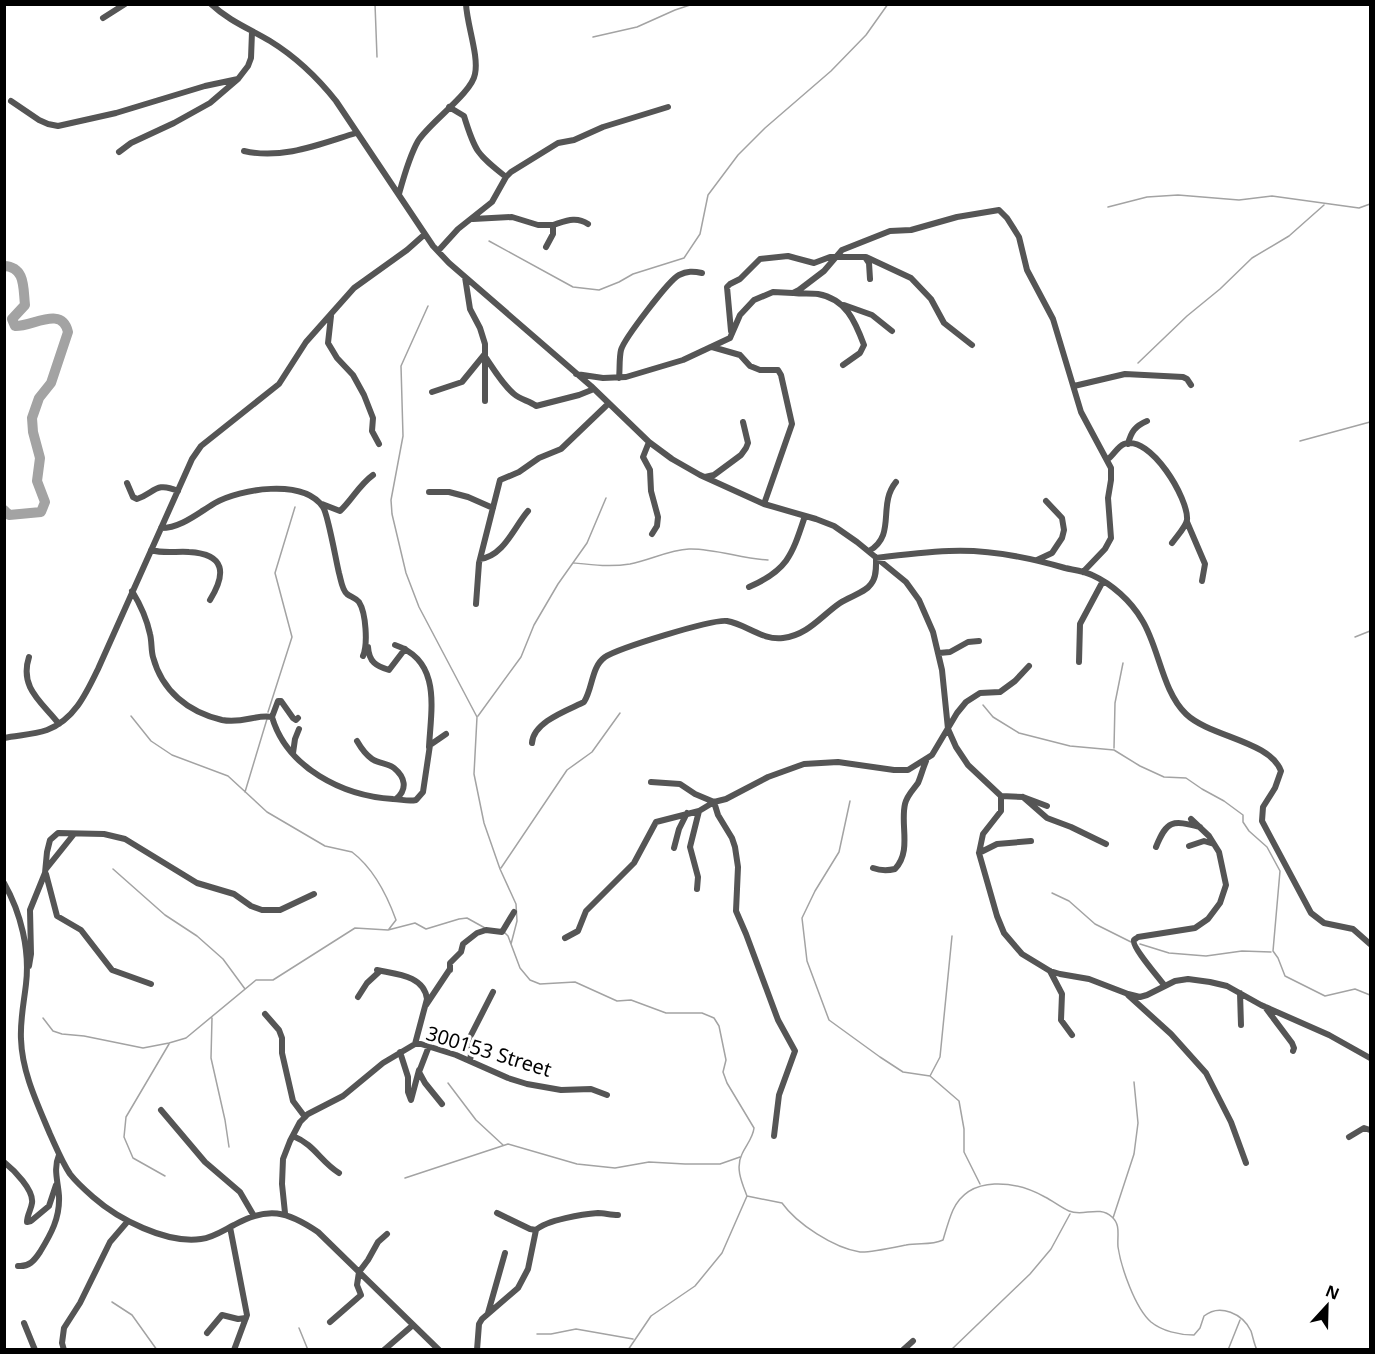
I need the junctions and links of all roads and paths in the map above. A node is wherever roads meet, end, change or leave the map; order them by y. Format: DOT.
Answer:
graph roads {
  1 [pos="125,4"];
  2 [pos="211,4"];
  3 [pos="474,4"];
  4 [pos="466,6"];
  5 [pos="103,18"];
  6 [pos="252,32"];
  7 [pos="238,79"];
  8 [pos="11,101"];
  9 [pos="449,107"];
  10 [pos="668,107"];
  11 [pos="356,133"];
  12 [pos="244,151"];
  13 [pos="120,152"];
  14 [pos="506,177"];
  15 [pos="399,194"];
  16 [pos="472,219"];
  17 [pos="588,224"];
  18 [pos="553,225"];
  19 [pos="425,234"];
  20 [pos="546,247"];
  21 [pos="438,251"];
  22 [pos="835,257"];
  23 [pos="865,257"];
  24 [pos="702,273"];
  25 [pos="465,277"];
  26 [pos="870,279"];
  27 [pos="793,293"];
  28 [pos="844,305"];
  29 [pos="331,315"];
  30 [pos="892,331"];
  31 [pos="732,334"];
  32 [pos="972,345"];
  33 [pos="712,347"];
  34 [pos="484,355"];
  35 [pos="843,365"];
  36 [pos="575,374"];
  37 [pos="619,378"];
  38 [pos="1191,385"];
  39 [pos="1074,386"];
  40 [pos="594,389"];
  41 [pos="432,392"];
  42 [pos="485,401"];
  43 [pos="609,404"];
  44 [pos="1147,421"];
  45 [pos="743,422"];
  46 [pos="649,442"];
  47 [pos="379,444"];
  48 [pos="1128,444"];
  49 [pos="1108,459"];
  50 [pos="373,475"];
  51 [pos="704,477"];
  52 [pos="896,482"];
  53 [pos="127,483"];
  54 [pos="178,491"];
  55 [pos="429,492"];
  56 [pos="1046,501"];
  57 [pos="318,502"];
  58 [pos="764,504"];
  59 [pos="493,508"];
  60 [pos="528,511"];
  61 [pos="805,516"];
  62 [pos="1187,522"];
  63 [pos="161,528"];
  64 [pos="652,534"];
  65 [pos="1172,543"];
  66 [pos="151,550"];
  67 [pos="869,551"];
  68 [pos="876,558"];
  69 [pos="480,559"];
  70 [pos="1036,560"];
  71 [pos="1083,572"];
  72 [pos="1103,581"];
  73 [pos="1202,581"];
  74 [pos="749,586"];
  75 [pos="132,591"];
  76 [pos="210,600"];
  77 [pos="476,604"];
  78 [pos="979,641"];
  79 [pos="366,642"];
  80 [pos="395,645"];
  81 [pos="405,649"];
  82 [pos="939,653"];
  83 [pos="363,656"];
  84 [pos="29,657"];
  85 [pos="1078,662"];
  86 [pos="1029,666"];
  87 [pos="272,717"];
  88 [pos="298,718"];
  89 [pos="59,724"];
  90 [pos="299,729"];
  91 [pos="948,729"];
  92 [pos="446,734"];
  93 [pos="4,738"];
  94 [pos="357,741"];
  95 [pos="532,743"];
  96 [pos="428,751"];
  97 [pos="293,754"];
  98 [pos="926,760"];
  99 [pos="651,782"];
  100 [pos="1001,796"];
  101 [pos="1023,797"];
  102 [pos="396,799"];
  103 [pos="714,802"];
  104 [pos="1047,806"];
  105 [pos="699,810"];
  106 [pos="687,813"];
  107 [pos="1191,819"];
  108 [pos="1200,827"];
  109 [pos="74,834"];
  110 [pos="1031,841"];
  111 [pos="1106,844"];
  112 [pos="1214,844"];
  113 [pos="1189,846"];
  114 [pos="1156,847"];
  115 [pos="674,848"];
  116 [pos="979,853"];
  117 [pos="873,868"];
  118 [pos="46,871"];
  119 [pos="4,883"];
  120 [pos="697,889"];
  121 [pos="314,894"];
  122 [pos="514,912"];
  123 [pos="565,938"];
  124 [pos="1371,944"];
  125 [pos="1050,971"];
  126 [pos="27,974"];
  127 [pos="151,984"];
  128 [pos="1164,985"];
  129 [pos="493,992"];
  130 [pos="1240,993"];
  131 [pos="1128,994"];
  132 [pos="358,997"];
  133 [pos="1265,1007"];
  134 [pos="424,1008"];
  135 [pos="265,1014"];
  136 [pos="1241,1025"];
  137 [pos="1072,1035"];
  138 [pos="415,1044"];
  139 [pos="429,1047"];
  140 [pos="1293,1051"];
  141 [pos="400,1052"];
  142 [pos="1371,1058"];
  143 [pos="470,1060"];
  144 [pos="419,1070"];
  145 [pos="607,1095"];
  146 [pos="442,1104"];
  147 [pos="161,1110"];
  148 [pos="305,1117"];
  149 [pos="1371,1130"];
  150 [pos="293,1136"];
  151 [pos="774,1136"];
  152 [pos="1349,1137"];
  153 [pos="59,1155"];
  154 [pos="4,1162"];
  155 [pos="1246,1163"];
  156 [pos="339,1173"];
  157 [pos="57,1181"];
  158 [pos="285,1213"];
  159 [pos="497,1213"];
  160 [pos="618,1215"];
  161 [pos="254,1216"];
  162 [pos="128,1221"];
  163 [pos="230,1227"];
  164 [pos="536,1230"];
  165 [pos="387,1234"];
  166 [pos="505,1253"];
  167 [pos="18,1266"];
  168 [pos="359,1272"];
  169 [pos="487,1314"];
  170 [pos="246,1318"];
  171 [pos="330,1322"];
  172 [pos="24,1323"];
  173 [pos="412,1325"];
  174 [pos="207,1333"];
  175 [pos="913,1341"];
  176 [pos="35,1350"];
  177 [pos="64,1350"];
  178 [pos="234,1350"];
  179 [pos="384,1350"];
  180 [pos="439,1350"];
  181 [pos="477,1350"];
  182 [pos="903,1350"];
  1 -- 5 [label="street"];
  2 -- 6 [label="street"];
  3 -- 4 [label="street"];
  4 -- 9 [label="street"];
  6 -- 7 [label="street"];
  6 -- 11 [label="street"];
  7 -- 8 [label="street"];
  7 -- 13 [label="street"];
  9 -- 14 [label="street"];
  9 -- 15 [label="street"];
  10 -- 14 [label="street"];
  11 -- 12 [label="street"];
  11 -- 15 [label="street"];
  14 -- 16 [label="street"];
  15 -- 19 [label="street"];
  16 -- 18 [label="street"];
  16 -- 21 [label="street"];
  17 -- 18 [label="street"];
  18 -- 20 [label="street"];
  19 -- 21 [label="street"];
  19 -- 29 [label="street"];
  21 -- 25 [label="street"];
  22 -- 23 [label="street"];
  22 -- 27 [label="street"];
  22 -- 31 [label="street"];
  22 -- 39 [label="street"];
  23 -- 26 [label="street"];
  23 -- 32 [label="street"];
  24 -- 37 [label="street"];
  25 -- 34 [label="street"];
  25 -- 36 [label="street"];
  27 -- 28 [label="street"];
  27 -- 31 [label="street"];
  28 -- 30 [label="street"];
  28 -- 35 [label="street"];
  29 -- 47 [label="street"];
  29 -- 54 [label="street"];
  31 -- 33 [label="street"];
  33 -- 37 [label="street"];
  33 -- 58 [label="street"];
  34 -- 40 [label="street"];
  34 -- 41 [label="street"];
  34 -- 42 [label="street"];
  36 -- 37 [label="street"];
  36 -- 40 [label="street"];
  38 -- 39 [label="street"];
  39 -- 49 [label="street"];
  40 -- 43 [label="street"];
  43 -- 46 [label="street"];
  43 -- 59 [label="street"];
  44 -- 48 [label="street"];
  45 -- 51 [label="street"];
  46 -- 51 [label="street"];
  46 -- 64 [label="street"];
  48 -- 49 [label="street"];
  48 -- 62 [label="street"];
  49 -- 71 [label="street"];
  50 -- 57 [label="street"];
  51 -- 58 [label="street"];
  52 -- 67 [label="street"];
  53 -- 54 [label="street"];
  54 -- 63 [label="street"];
  55 -- 59 [label="street"];
  56 -- 70 [label="street"];
  57 -- 63 [label="street"];
  57 -- 79 [label="street"];
  58 -- 61 [label="street"];
  59 -- 69 [label="street"];
  60 -- 69 [label="street"];
  61 -- 67 [label="street"];
  61 -- 74 [label="street"];
  62 -- 65 [label="street"];
  62 -- 73 [label="street"];
  63 -- 66 [label="street"];
  66 -- 75 [label="street"];
  66 -- 76 [label="street"];
  67 -- 68 [label="street"];
  68 -- 70 [label="street"];
  68 -- 82 [label="street"];
  68 -- 95 [label="street"];
  69 -- 77 [label="street"];
  70 -- 71 [label="street"];
  71 -- 72 [label="street"];
  72 -- 85 [label="street"];
  72 -- 124 [label="street"];
  75 -- 87 [label="street"];
  75 -- 89 [label="street"];
  78 -- 82 [label="street"];
  79 -- 81 [label="street"];
  79 -- 83 [label="street"];
  80 -- 81 [label="street"];
  81 -- 96 [label="street"];
  82 -- 91 [label="street"];
  84 -- 89 [label="street"];
  86 -- 91 [label="street"];
  87 -- 88 [label="street"];
  87 -- 97 [label="street"];
  89 -- 93 [label="street"];
  90 -- 97 [label="street"];
  91 -- 98 [label="street"];
  91 -- 100 [label="street"];
  92 -- 96 [label="street"];
  94 -- 102 [label="street"];
  96 -- 102 [label="street"];
  97 -- 102 [label="street"];
  98 -- 103 [label="street"];
  98 -- 117 [label="street"];
  99 -- 103 [label="street"];
  100 -- 101 [label="street"];
  100 -- 116 [label="street"];
  101 -- 104 [label="street"];
  101 -- 111 [label="street"];
  103 -- 105 [label="street"];
  103 -- 151 [label="street"];
  105 -- 106 [label="street"];
  105 -- 120 [label="street"];
  106 -- 115 [label="street"];
  106 -- 123 [label="street"];
  107 -- 108 [label="street"];
  108 -- 112 [label="street"];
  108 -- 114 [label="street"];
  109 -- 118 [label="street"];
  109 -- 118 [label="street"];
  109 -- 121 [label="street"];
  110 -- 116 [label="street"];
  112 -- 113 [label="street"];
  112 -- 128 [label="street"];
  116 -- 125 [label="street"];
  118 -- 126 [label="street"];
  118 -- 127 [label="street"];
  119 -- 126 [label="street"];
  122 -- 134 [label="street"];
  125 -- 131 [label="street"];
  125 -- 137 [label="street"];
  126 -- 153 [label="street"];
  128 -- 130 [label="street"];
  128 -- 131 [label="street"];
  129 -- 143 [label="street"];
  130 -- 133 [label="street"];
  130 -- 136 [label="street"];
  131 -- 155 [label="street"];
  132 -- 134 [label="street"];
  133 -- 140 [label="street"];
  133 -- 142 [label="street"];
  134 -- 138 [label="street"];
  135 -- 148 [label="street"];
  138 -- 139 [label="street, 300153 Street"];
  138 -- 141 [label="street, 300153 Street"];
  139 -- 143 [label="street, 300153 Street"];
  139 -- 144 [label="street"];
  141 -- 144 [label="street"];
  141 -- 148 [label="street, 300153 Street"];
  143 -- 145 [label="street, 300153 Street"];
  144 -- 146 [label="street"];
  147 -- 161 [label="street"];
  148 -- 150 [label="street, 300153 Street"];
  149 -- 152 [label="street"];
  150 -- 156 [label="street"];
  150 -- 158 [label="street, 300153 Street"];
  153 -- 157 [label="street"];
  153 -- 162 [label="street"];
  154 -- 157 [label="street"];
  157 -- 167 [label="street"];
  158 -- 161 [label="street"];
  158 -- 168 [label="street"];
  159 -- 164 [label="street"];
  160 -- 164 [label="street"];
  161 -- 163 [label="street"];
  162 -- 163 [label="street"];
  162 -- 177 [label="street"];
  163 -- 170 [label="street"];
  164 -- 169 [label="street"];
  165 -- 168 [label="street"];
  166 -- 169 [label="street"];
  168 -- 171 [label="street"];
  168 -- 173 [label="street"];
  169 -- 181 [label="street"];
  170 -- 174 [label="street"];
  170 -- 178 [label="street"];
  172 -- 176 [label="street"];
  173 -- 179 [label="street"];
  173 -- 180 [label="street"];
  175 -- 182 [label="street"];
}
